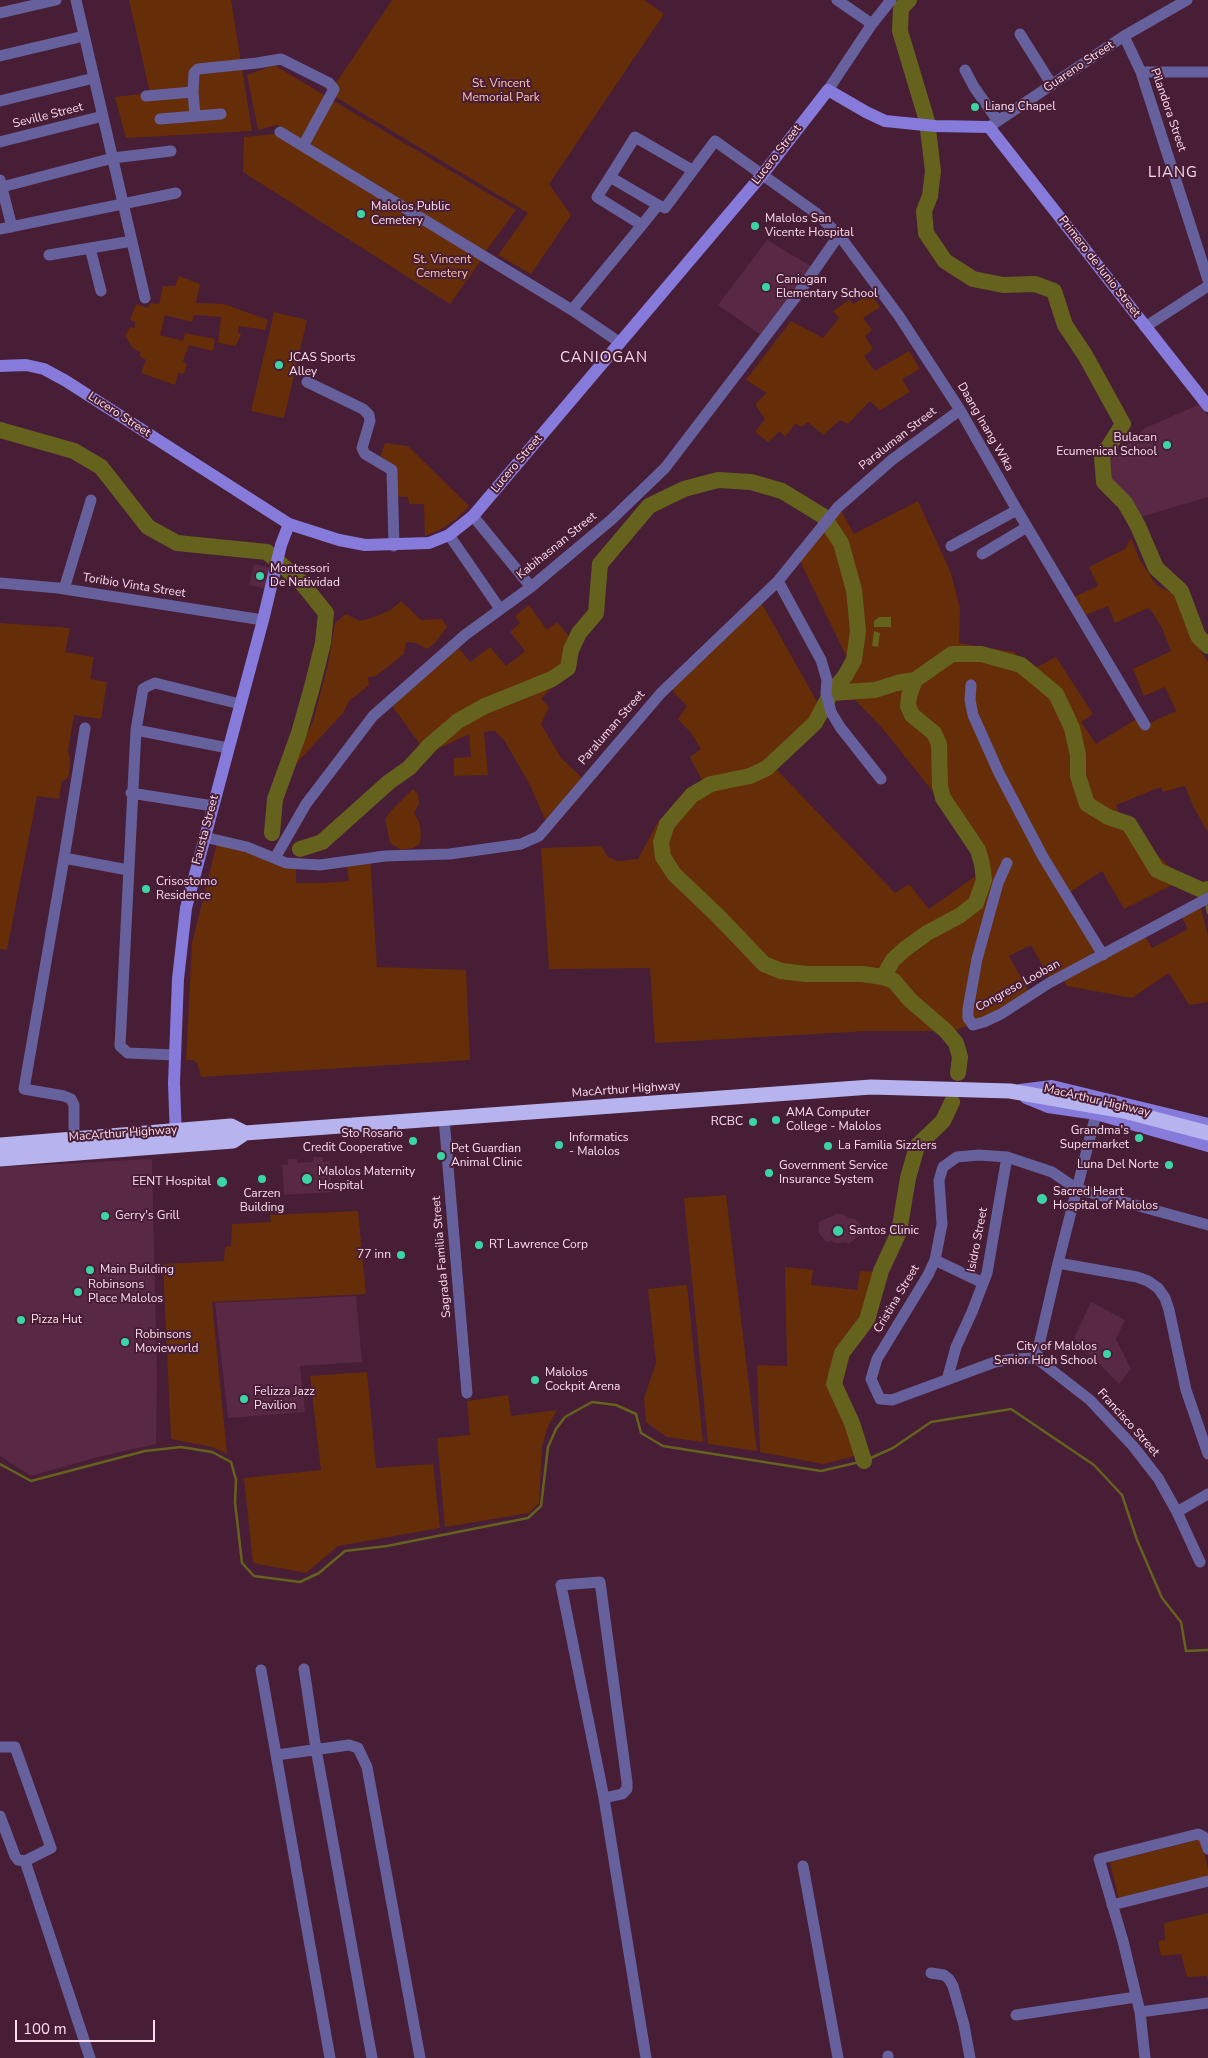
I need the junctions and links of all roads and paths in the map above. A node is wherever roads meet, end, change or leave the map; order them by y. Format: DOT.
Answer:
graph roads {
  1 [pos="56,0"];
  2 [pos="76,0"];
  3 [pos="837,0"];
  4 [pos="1187,0"];
  5 [pos="887,4"];
  6 [pos="0,13"];
  7 [pos="872,24"];
  8 [pos="1020,34"];
  9 [pos="84,36"];
  10 [pos="1124,36"];
  11 [pos="0,56"];
  12 [pos="965,70"];
  13 [pos="1141,72"];
  14 [pos="1208,72"];
  15 [pos="94,78"];
  16 [pos="1052,85"];
  17 [pos="828,90"];
  18 [pos="193,92"];
  19 [pos="146,96"];
  20 [pos="0,101"];
  21 [pos="221,114"];
  22 [pos="103,116"];
  23 [pos="195,116"];
  24 [pos="160,119"];
  25 [pos="994,124"];
  26 [pos="280,132"];
  27 [pos="0,142"];
  28 [pos="303,146"];
  29 [pos="171,152"];
  30 [pos="113,158"];
  31 [pos="692,170"];
  32 [pos="762,175"];
  33 [pos="610,177"];
  34 [pos="1,184"];
  35 [pos="176,193"];
  36 [pos="122,204"];
  37 [pos="658,205"];
  38 [pos="642,225"];
  39 [pos="12,226"];
  40 [pos="0,229"];
  41 [pos="839,235"];
  42 [pos="132,241"];
  43 [pos="90,248"];
  44 [pos="49,255"];
  45 [pos="1208,280"];
  46 [pos="1208,286"];
  47 [pos="101,291"];
  48 [pos="145,298"];
  49 [pos="572,310"];
  50 [pos="1146,327"];
  51 [pos="619,342"];
  52 [pos="0,366"];
  53 [pos="307,382"];
  54 [pos="1208,406"];
  55 [pos="960,410"];
  56 [pos="91,500"];
  57 [pos="1017,510"];
  58 [pos="473,516"];
  59 [pos="289,524"];
  60 [pos="1027,527"];
  61 [pos="449,535"];
  62 [pos="394,546"];
  63 [pos="951,546"];
  64 [pos="982,554"];
  65 [pos="778,581"];
  66 [pos="0,583"];
  67 [pos="531,587"];
  68 [pos="64,589"];
  69 [pos="500,609"];
  70 [pos="263,620"];
  71 [pos="971,685"];
  72 [pos="240,704"];
  73 [pos="1145,725"];
  74 [pos="85,728"];
  75 [pos="136,730"];
  76 [pos="228,748"];
  77 [pos="881,779"];
  78 [pos="131,793"];
  79 [pos="213,806"];
  80 [pos="204,837"];
  81 [pos="64,858"];
  82 [pos="275,858"];
  83 [pos="1007,862"];
  84 [pos="128,870"];
  85 [pos="1203,900"];
  86 [pos="1103,954"];
  87 [pos="175,1055"];
  88 [pos="1010,1091"];
  89 [pos="1096,1114"];
  90 [pos="444,1118"];
  91 [pos="1208,1124"];
  92 [pos="1208,1133"];
  93 [pos="176,1138"];
  94 [pos="74,1139"];
  95 [pos="0,1145"];
  96 [pos="1208,1146"];
  97 [pos="10,1153"];
  98 [pos="1007,1158"];
  99 [pos="1077,1188"];
  100 [pos="1208,1225"];
  101 [pos="936,1260"];
  102 [pos="1058,1262"];
  103 [pos="983,1283"];
  104 [pos="1036,1358"];
  105 [pos="947,1380"];
  106 [pos="467,1393"];
  107 [pos="1208,1454"];
  108 [pos="1208,1494"];
  109 [pos="1178,1512"];
  110 [pos="1200,1562"];
  111 [pos="304,1669"];
  112 [pos="261,1670"];
  113 [pos="0,1746"];
  114 [pos="316,1749"];
  115 [pos="278,1755"];
  116 [pos="604,1798"];
  117 [pos="0,1816"];
  118 [pos="1208,1849"];
  119 [pos="25,1861"];
  120 [pos="803,1866"];
  121 [pos="1208,1881"];
  122 [pos="1112,1905"];
  123 [pos="931,1973"];
  124 [pos="1136,1997"];
  125 [pos="1208,2003"];
  126 [pos="1140,2012"];
  127 [pos="1016,2015"];
  128 [pos="90,2058"];
  129 [pos="330,2058"];
  130 [pos="372,2058"];
  131 [pos="420,2058"];
  132 [pos="646,2058"];
  133 [pos="838,2058"];
  134 [pos="970,2058"];
  135 [pos="1145,2058"];
  1 -- 6 [label="street"];
  2 -- 9 [label="street"];
  3 -- 7 [label="street"];
  4 -- 10 [label="street, Guareno Street"];
  5 -- 7 [label="street, Lucero Street"];
  7 -- 17 [label="street, Lucero Street"];
  8 -- 16 [label="street"];
  9 -- 11 [label="street"];
  9 -- 15 [label="street"];
  10 -- 13 [label="street, Pilandora Street"];
  10 -- 16 [label="street, Guareno Street"];
  12 -- 25 [label="street"];
  13 -- 14 [label="street"];
  13 -- 45 [label="street, Pilandora Street"];
  15 -- 20 [label="street"];
  15 -- 22 [label="street"];
  16 -- 25 [label="street, Guareno Street"];
  17 -- 25 [label="street"];
  17 -- 32 [label="street, Lucero Street"];
  18 -- 19 [label="street"];
  18 -- 23 [label="street"];
  18 -- 28 [label="street"];
  21 -- 23 [label="street"];
  22 -- 27 [label="street, Seville Street"];
  22 -- 30 [label="street"];
  23 -- 24 [label="street"];
  25 -- 50 [label="street, Primero de Junio Street"];
  26 -- 28 [label="street"];
  28 -- 49 [label="street"];
  29 -- 30 [label="street"];
  30 -- 34 [label="street"];
  30 -- 36 [label="street"];
  31 -- 32 [label="street, Daang Inang Wika"];
  31 -- 33 [label="street"];
  31 -- 37 [label="street"];
  32 -- 41 [label="street, Daang Inang Wika"];
  32 -- 51 [label="street, Lucero Street"];
  33 -- 37 [label="street"];
  33 -- 38 [label="street"];
  34 -- 39 [label="street"];
  35 -- 36 [label="street"];
  36 -- 39 [label="street"];
  36 -- 42 [label="street"];
  37 -- 38 [label="street"];
  38 -- 49 [label="street"];
  39 -- 40 [label="street"];
  41 -- 55 [label="street, Daang Inang Wika"];
  41 -- 67 [label="street, Kabihasnan Street"];
  42 -- 43 [label="street"];
  42 -- 48 [label="street"];
  43 -- 44 [label="street"];
  43 -- 47 [label="street"];
  46 -- 50 [label="street"];
  49 -- 51 [label="street"];
  50 -- 54 [label="street, Primero de Junio Street"];
  51 -- 58 [label="street, Lucero Street"];
  52 -- 59 [label="street, Lucero Street"];
  53 -- 62 [label="street"];
  55 -- 57 [label="street, Daang Inang Wika"];
  55 -- 65 [label="street, Paraluman Street"];
  56 -- 68 [label="street"];
  57 -- 60 [label="street, Daang Inang Wika"];
  57 -- 63 [label="street"];
  58 -- 61 [label="street, Lucero Street"];
  58 -- 67 [label="street"];
  59 -- 62 [label="street, Lucero Street"];
  59 -- 70 [label="street, Fausta Street"];
  60 -- 64 [label="street"];
  60 -- 73 [label="street, Daang Inang Wika"];
  61 -- 62 [label="street, Lucero Street"];
  61 -- 69 [label="street"];
  65 -- 77 [label="street"];
  65 -- 82 [label="street, Paraluman Street"];
  66 -- 68 [label="street, Toribio Vinta Street"];
  67 -- 69 [label="street, Kabihasnan Street"];
  68 -- 70 [label="street, Toribio Vinta Street"];
  69 -- 82 [label="street, Kabihasnan Street"];
  70 -- 72 [label="street, Fausta Street"];
  71 -- 86 [label="street"];
  72 -- 75 [label="street"];
  72 -- 76 [label="street, Fausta Street"];
  74 -- 81 [label="street"];
  75 -- 76 [label="street"];
  75 -- 78 [label="street"];
  76 -- 79 [label="street, Fausta Street"];
  78 -- 79 [label="street"];
  78 -- 84 [label="street"];
  79 -- 80 [label="street, Fausta Street"];
  80 -- 82 [label="street, Paraluman Street"];
  80 -- 87 [label="street, Fausta Street"];
  81 -- 84 [label="street"];
  81 -- 94 [label="street"];
  83 -- 86 [label="street, Congreso Looban"];
  84 -- 87 [label="street"];
  85 -- 86 [label="street, Congreso Looban"];
  87 -- 93 [label="street, Fausta Street"];
  88 -- 89 [label="street, MacArthur Highway"];
  88 -- 90 [label="highway, MacArthur Highway"];
  88 -- 91 [label="street, MacArthur Highway"];
  88 -- 92 [label="highway, MacArthur Highway"];
  89 -- 96 [label="street, MacArthur Highway"];
  89 -- 99 [label="street"];
  90 -- 93 [label="highway, MacArthur Highway"];
  90 -- 106 [label="street, Sagrada Familia Street"];
  93 -- 94 [label="highway, MacArthur Highway"];
  93 -- 97 [label="highway, MacArthur Highway"];
  94 -- 97 [label="highway, MacArthur Highway"];
  95 -- 97 [label="highway, MacArthur Highway"];
  98 -- 99 [label="street"];
  98 -- 101 [label="street, Cristina Street"];
  98 -- 103 [label="street, Isidro Street"];
  99 -- 100 [label="street"];
  99 -- 102 [label="street"];
  101 -- 103 [label="street"];
  101 -- 105 [label="street, Cristina Street"];
  102 -- 104 [label="street"];
  102 -- 107 [label="street"];
  103 -- 105 [label="street, Isidro Street"];
  104 -- 105 [label="street"];
  104 -- 109 [label="street, Francisco Street"];
  108 -- 109 [label="street"];
  109 -- 110 [label="street, Francisco Street"];
  111 -- 114 [label="street"];
  112 -- 115 [label="street"];
  113 -- 119 [label="street"];
  114 -- 115 [label="street"];
  114 -- 130 [label="street"];
  114 -- 131 [label="street"];
  115 -- 129 [label="street"];
  116 -- 116 [label="street"];
  116 -- 132 [label="street"];
  117 -- 119 [label="street"];
  118 -- 122 [label="street"];
  119 -- 128 [label="street"];
  120 -- 133 [label="street"];
  121 -- 122 [label="street"];
  122 -- 124 [label="street"];
  123 -- 134 [label="street"];
  124 -- 126 [label="street"];
  124 -- 127 [label="street"];
  125 -- 126 [label="street"];
  126 -- 135 [label="street"];
}
